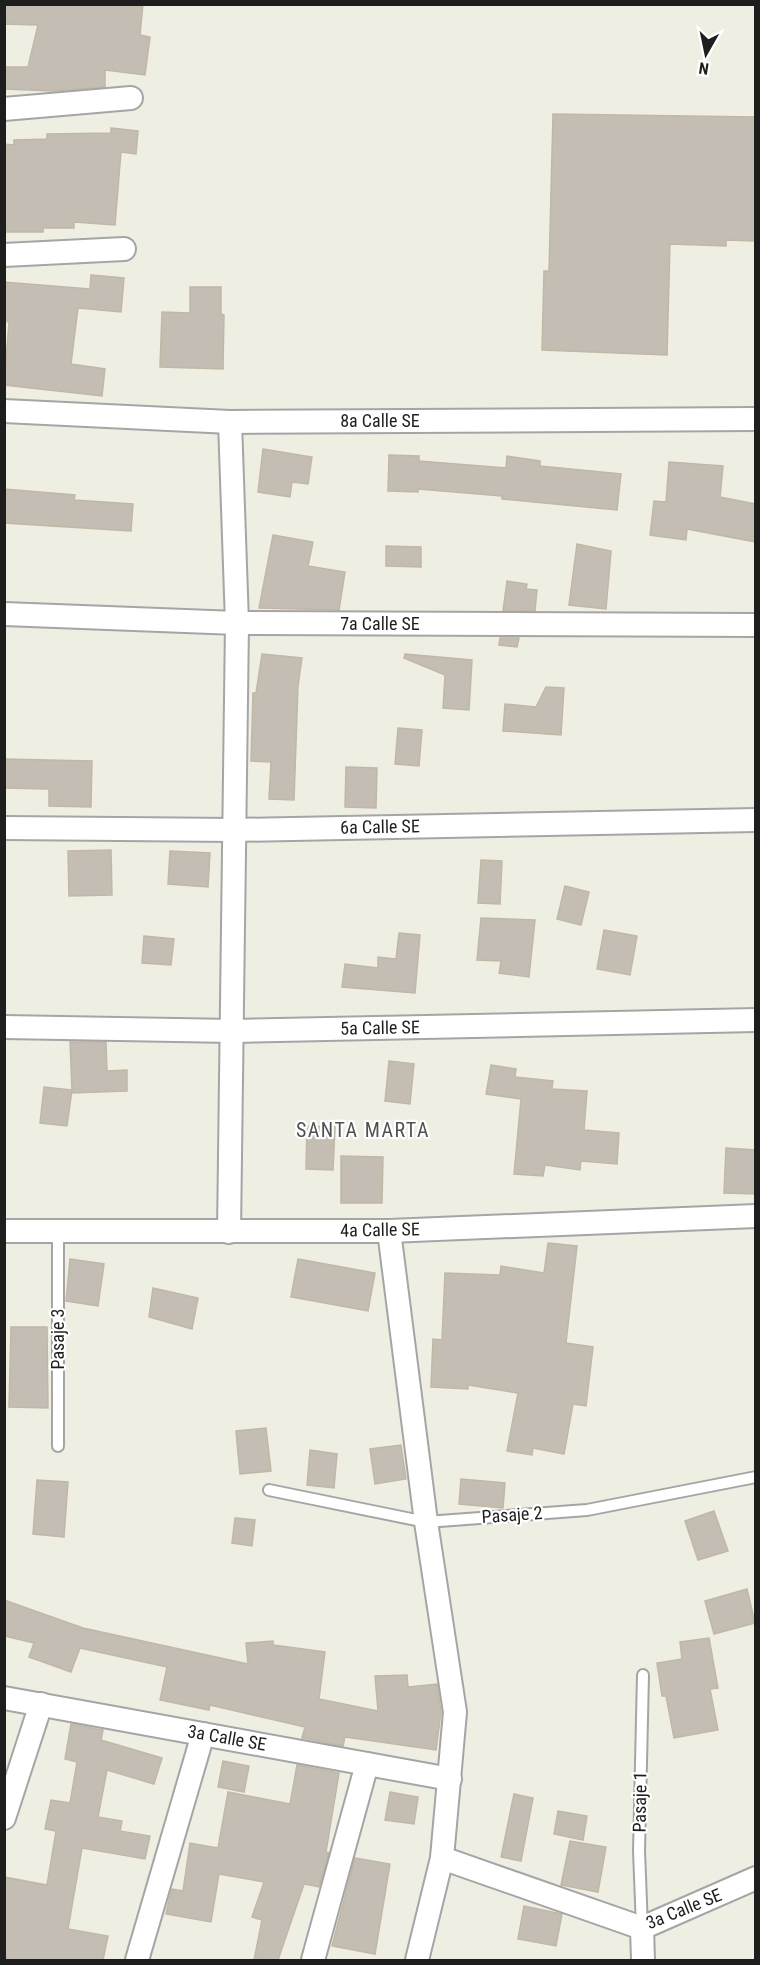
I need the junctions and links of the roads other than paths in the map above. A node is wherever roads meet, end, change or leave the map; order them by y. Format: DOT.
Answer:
graph roads {
  1 [pos="130,98"];
  2 [pos="4,109"];
  3 [pos="124,249"];
  4 [pos="4,255"];
  5 [pos="4,411"];
  6 [pos="756,419"];
  7 [pos="230,422"];
  8 [pos="4,614"];
  9 [pos="237,623"];
  10 [pos="756,625"];
  11 [pos="756,820"];
  12 [pos="4,828"];
  13 [pos="235,830"];
  14 [pos="756,1020"];
  15 [pos="4,1027"];
  16 [pos="233,1030"];
  17 [pos="756,1216"];
  18 [pos="4,1231"];
  19 [pos="389,1231"];
  20 [pos="58,1232"];
  21 [pos="229,1232"];
  22 [pos="58,1446"];
  23 [pos="756,1478"];
  24 [pos="269,1491"];
  25 [pos="426,1521"];
  26 [pos="643,1675"];
  27 [pos="4,1698"];
  28 [pos="41,1704"];
  29 [pos="203,1734"];
  30 [pos="367,1764"];
  31 [pos="450,1779"];
  32 [pos="4,1818"];
  33 [pos="442,1858"];
  34 [pos="756,1878"];
  35 [pos="642,1928"];
  36 [pos="136,1960"];
  37 [pos="313,1960"];
  38 [pos="417,1960"];
  39 [pos="643,1960"];
  1 -- 2 [label="street"];
  3 -- 4 [label="street"];
  5 -- 7 [label="street, 8a Calle SE"];
  6 -- 7 [label="street, 8a Calle SE"];
  7 -- 9 [label="street"];
  8 -- 9 [label="street, 7a Calle SE"];
  9 -- 10 [label="street, 7a Calle SE"];
  9 -- 13 [label="street"];
  11 -- 13 [label="street, 6a Calle SE"];
  12 -- 13 [label="street, 6a Calle SE"];
  13 -- 16 [label="street"];
  14 -- 16 [label="street, 5a Calle SE"];
  15 -- 16 [label="street, 5a Calle SE"];
  16 -- 21 [label="street"];
  17 -- 19 [label="street, 4a Calle SE"];
  18 -- 20 [label="street, 4a Calle SE"];
  19 -- 21 [label="street, 4a Calle SE"];
  19 -- 25 [label="street"];
  20 -- 21 [label="street, 4a Calle SE"];
  20 -- 22 [label="lane, Pasaje 3"];
  23 -- 25 [label="lane, Pasaje 2"];
  24 -- 25 [label="lane, Pasaje 2"];
  25 -- 31 [label="street"];
  26 -- 35 [label="lane, Pasaje 1"];
  27 -- 28 [label="street, 3a Calle SE"];
  28 -- 29 [label="street, 3a Calle SE"];
  28 -- 32 [label="street"];
  29 -- 30 [label="street, 3a Calle SE"];
  29 -- 36 [label="street"];
  30 -- 31 [label="street, 3a Calle SE"];
  30 -- 37 [label="street"];
  31 -- 33 [label="street"];
  33 -- 35 [label="street, 3a Calle SE"];
  33 -- 38 [label="street"];
  34 -- 35 [label="street, 3a Calle SE"];
  35 -- 39 [label="street"];
}
